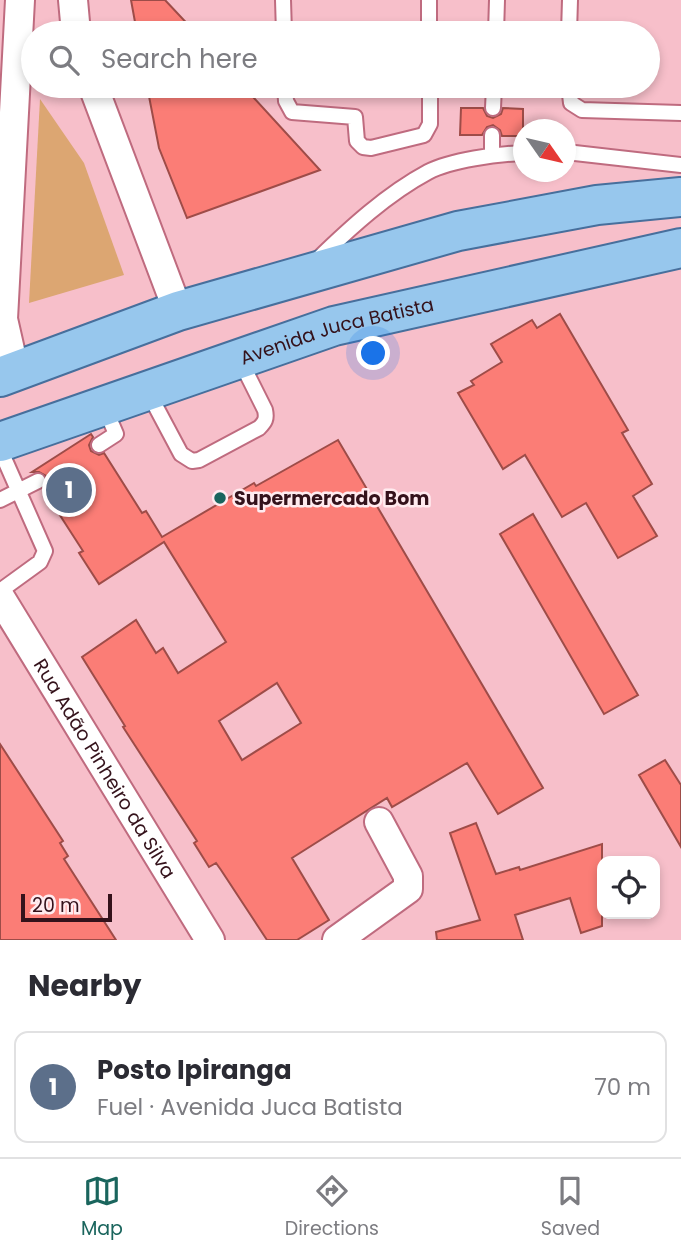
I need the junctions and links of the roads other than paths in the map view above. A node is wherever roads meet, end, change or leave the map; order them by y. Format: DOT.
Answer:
graph roads {
  1 [pos="20,0"];
  2 [pos="73,0"];
  3 [pos="283,0"];
  4 [pos="429,0"];
  5 [pos="496,0"];
  6 [pos="569,0"];
  7 [pos="75,21"];
  8 [pos="284,21"];
  9 [pos="429,21"];
  10 [pos="496,21"];
  11 [pos="569,21"];
  12 [pos="17,43"];
  13 [pos="98,98"];
  14 [pos="287,98"];
  15 [pos="430,98"];
  16 [pos="494,98"];
  17 [pos="570,98"];
  18 [pos="494,108"];
  19 [pos="681,113"];
  20 [pos="492,135"];
  21 [pos="513,153"];
  22 [pos="576,153"];
  23 [pos="492,154"];
  24 [pos="681,166"];
  25 [pos="681,197"];
  26 [pos="681,248"];
  27 [pos="302,275"];
  28 [pos="178,311"];
  29 [pos="240,359"];
  30 [pos="8,375"];
  31 [pos="147,391"];
  32 [pos="103,406"];
  33 [pos="0,442"];
  34 [pos="99,445"];
  35 [pos="0,449"];
  36 [pos="38,481"];
  37 [pos="18,492"];
  38 [pos="0,500"];
  39 [pos="0,591"];
  40 [pos="0,597"];
  41 [pos="379,822"];
  42 [pos="210,940"];
  43 [pos="337,940"];
  1 -- 12 [label="street"];
  2 -- 7 [label="street"];
  3 -- 8 [label="lane"];
  4 -- 9 [label="lane"];
  5 -- 10 [label="lane"];
  6 -- 11 [label="lane"];
  12 -- 30 [label="street"];
  13 -- 28 [label="street"];
  14 -- 15 [label="lane"];
  16 -- 18 [label="lane"];
  17 -- 19 [label="lane"];
  20 -- 23 [label="lane"];
  21 -- 23 [label="lane"];
  22 -- 24 [label="lane"];
  23 -- 27 [label="lane"];
  25 -- 27 [label="main road"];
  26 -- 29 [label="main road, Avenida Juca Batista"];
  27 -- 28 [label="main road"];
  28 -- 30 [label="main road"];
  29 -- 31 [label="main road, Avenida Juca Batista"];
  29 -- 31 [label="lane"];
  31 -- 32 [label="main road, Avenida Juca Batista"];
  32 -- 33 [label="main road, Avenida Juca Batista"];
  32 -- 34 [label="lane"];
  35 -- 37 [label="lane"];
  36 -- 37 [label="lane"];
  37 -- 38 [label="lane"];
  37 -- 39 [label="lane"];
  40 -- 42 [label="street, Rua Adão Pinheiro da Silva"];
  41 -- 43 [label="street"];
}
